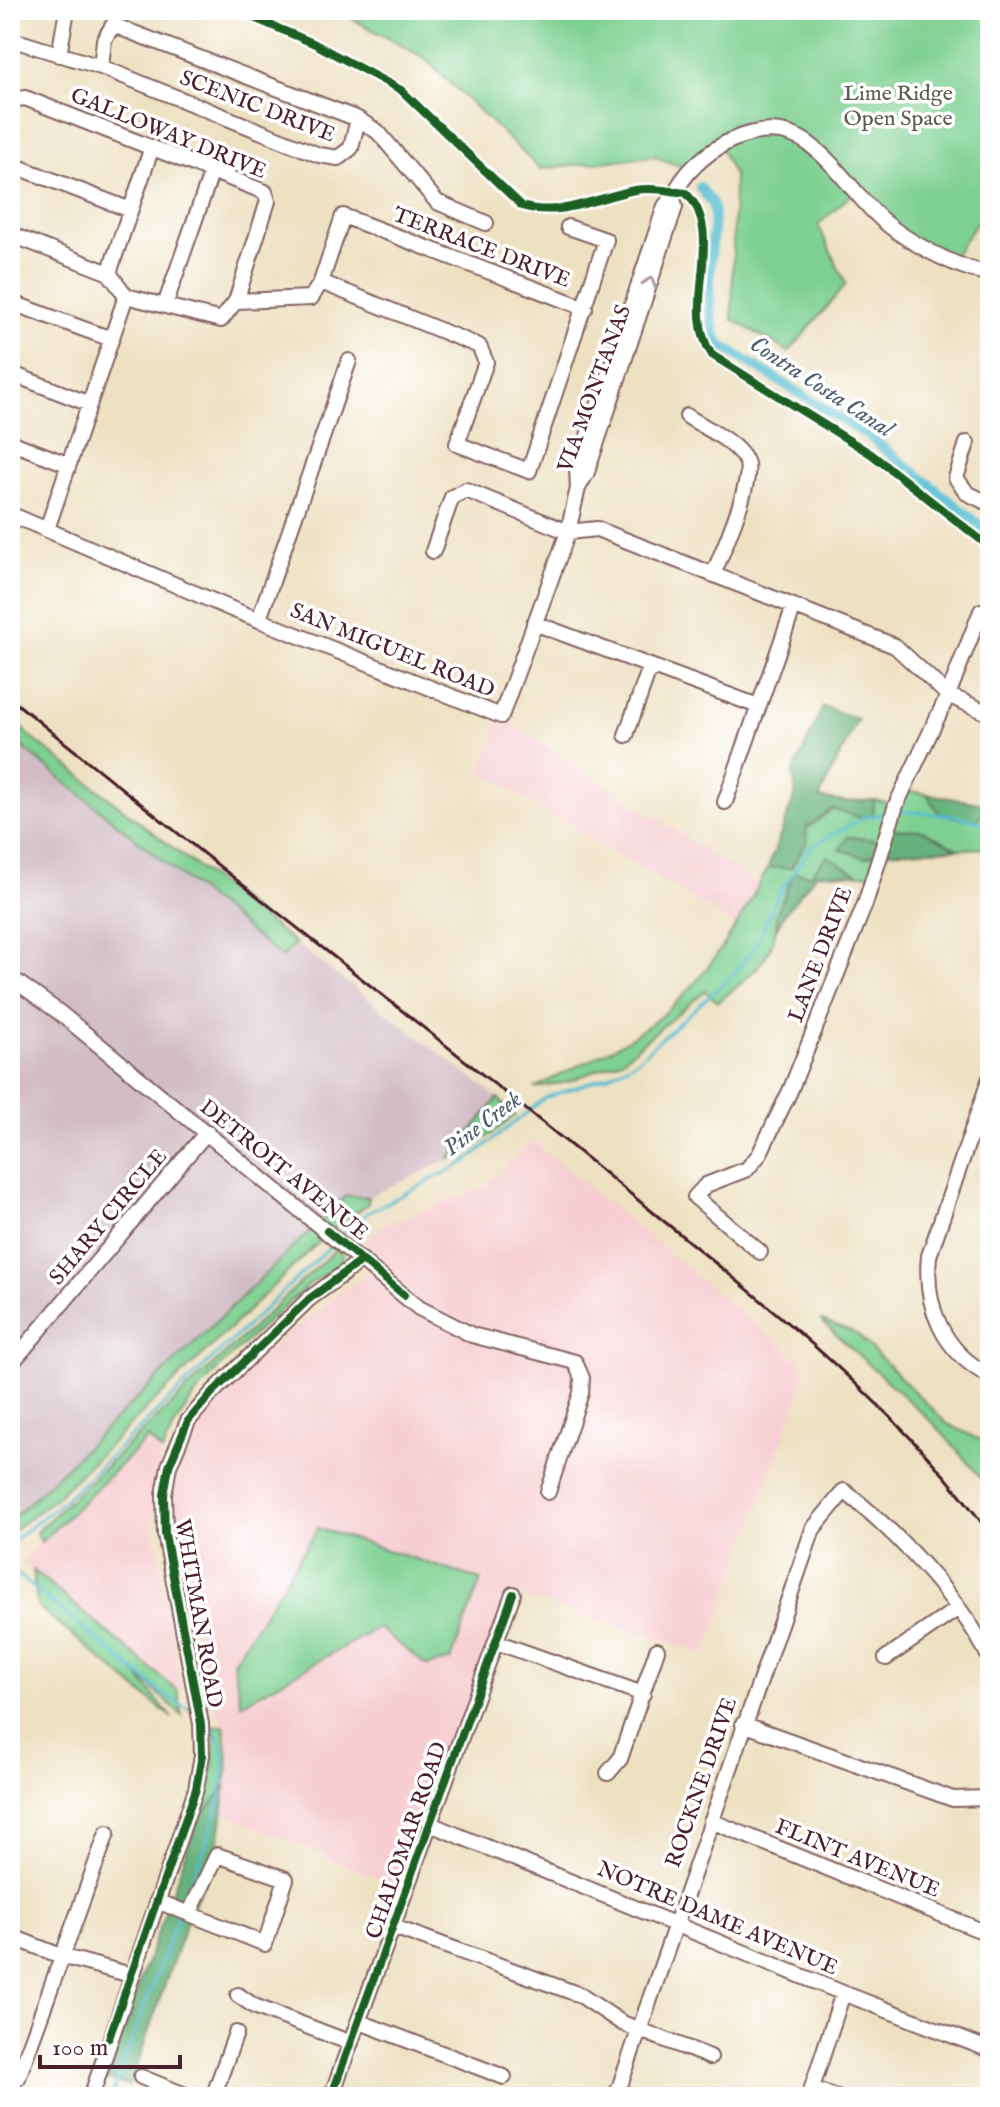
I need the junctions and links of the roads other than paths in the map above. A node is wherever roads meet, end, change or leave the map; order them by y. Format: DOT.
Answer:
graph roads {
  1 [pos="67,10"];
  2 [pos="10,39"];
  3 [pos="59,55"];
  4 [pos="101,67"];
  5 [pos="10,100"];
  6 [pos="358,119"];
  7 [pos="152,147"];
  8 [pos="10,164"];
  9 [pos="212,171"];
  10 [pos="128,209"];
  11 [pos="486,223"];
  12 [pos="568,227"];
  13 [pos="10,234"];
  14 [pos="109,273"];
  15 [pos="990,273"];
  16 [pos="321,282"];
  17 [pos="126,296"];
  18 [pos="236,301"];
  19 [pos="10,302"];
  20 [pos="165,305"];
  21 [pos="585,308"];
  22 [pos="111,339"];
  23 [pos="349,361"];
  24 [pos="10,373"];
  25 [pos="87,403"];
  26 [pos="687,416"];
  27 [pos="10,442"];
  28 [pos="967,443"];
  29 [pos="67,464"];
  30 [pos="990,504"];
  31 [pos="10,514"];
  32 [pos="47,529"];
  33 [pos="568,532"];
  34 [pos="433,551"];
  35 [pos="714,573"];
  36 [pos="794,606"];
  37 [pos="981,611"];
  38 [pos="259,619"];
  39 [pos="534,623"];
  40 [pos="650,667"];
  41 [pos="948,695"];
  42 [pos="758,706"];
  43 [pos="990,714"];
  44 [pos="626,735"];
  45 [pos="725,802"];
  46 [pos="10,977"];
  47 [pos="990,1078"];
  48 [pos="974,1124"];
  49 [pos="990,1130"];
  50 [pos="207,1132"];
  51 [pos="760,1252"];
  52 [pos="362,1260"];
  53 [pos="10,1365"];
  54 [pos="990,1376"];
  55 [pos="548,1492"];
  56 [pos="513,1594"];
  57 [pos="957,1609"];
  58 [pos="496,1642"];
  59 [pos="657,1650"];
  60 [pos="886,1658"];
  61 [pos="990,1659"];
  62 [pos="643,1694"];
  63 [pos="743,1724"];
  64 [pos="608,1773"];
  65 [pos="990,1798"];
  66 [pos="711,1821"];
  67 [pos="430,1824"];
  68 [pos="107,1833"];
  69 [pos="162,1902"];
  70 [pos="190,1912"];
  71 [pos="676,1922"];
  72 [pos="394,1927"];
  73 [pos="990,1929"];
  74 [pos="10,1936"];
  75 [pos="61,1956"];
  76 [pos="131,1975"];
  77 [pos="843,1993"];
  78 [pos="238,1995"];
  79 [pos="360,2022"];
  80 [pos="639,2031"];
  81 [pos="236,2033"];
  82 [pos="109,2038"];
  83 [pos="351,2043"];
  84 [pos="990,2050"];
  85 [pos="710,2057"];
  86 [pos="141,2077"];
  87 [pos="504,2077"];
  88 [pos="18,2078"];
  89 [pos="811,2092"];
  90 [pos="81,2097"];
  91 [pos="91,2097"];
  92 [pos="190,2097"];
  93 [pos="213,2097"];
  94 [pos="331,2097"];
  95 [pos="616,2097"];
  96 [pos="835,2097"];
  1 -- 3 [label="street"];
  2 -- 3 [label="street, SCENIC DRIVE"];
  3 -- 4 [label="street, SCENIC DRIVE"];
  4 -- 6 [label="street, SCENIC DRIVE"];
  4 -- 6 [label="street, SCENIC DRIVE"];
  5 -- 7 [label="street, GALLOWAY DRIVE"];
  6 -- 11 [label="street"];
  7 -- 9 [label="street, GALLOWAY DRIVE"];
  7 -- 10 [label="street"];
  8 -- 10 [label="street"];
  9 -- 18 [label="street, GALLOWAY DRIVE"];
  9 -- 20 [label="street"];
  10 -- 14 [label="street"];
  12 -- 21 [label="street"];
  13 -- 14 [label="street"];
  14 -- 17 [label="street"];
  15 -- 33 [label="street, VIA MONTANAS"];
  16 -- 18 [label="street"];
  16 -- 21 [label="street, TERRACE DRIVE"];
  16 -- 21 [label="street, TERRACE DRIVE"];
  17 -- 20 [label="street"];
  17 -- 22 [label="street"];
  18 -- 20 [label="street"];
  19 -- 22 [label="street"];
  22 -- 25 [label="street"];
  23 -- 38 [label="street"];
  24 -- 25 [label="street"];
  25 -- 29 [label="street"];
  26 -- 35 [label="street"];
  27 -- 29 [label="street"];
  28 -- 30 [label="street"];
  29 -- 32 [label="street"];
  31 -- 32 [label="street, SAN MIGUEL ROAD"];
  32 -- 38 [label="street, SAN MIGUEL ROAD"];
  33 -- 34 [label="street"];
  33 -- 35 [label="street"];
  33 -- 39 [label="street, SAN MIGUEL ROAD"];
  35 -- 36 [label="street"];
  36 -- 41 [label="street"];
  36 -- 42 [label="street"];
  37 -- 41 [label="street, LANE DRIVE"];
  38 -- 39 [label="street, SAN MIGUEL ROAD"];
  39 -- 40 [label="street"];
  40 -- 42 [label="street"];
  40 -- 44 [label="street"];
  41 -- 43 [label="street"];
  41 -- 51 [label="street, LANE DRIVE"];
  42 -- 45 [label="street"];
  46 -- 50 [label="street, DETROIT AVENUE"];
  47 -- 48 [label="street"];
  48 -- 49 [label="street"];
  48 -- 54 [label="street"];
  50 -- 52 [label="street, DETROIT AVENUE"];
  50 -- 53 [label="street, SHARY CIRCLE"];
  52 -- 55 [label="street, DETROIT AVENUE"];
  52 -- 69 [label="street, WHITMAN ROAD"];
  56 -- 58 [label="street, CHALOMAR ROAD"];
  57 -- 60 [label="street"];
  57 -- 61 [label="street"];
  57 -- 63 [label="street, ROCKNE DRIVE"];
  58 -- 62 [label="street"];
  58 -- 67 [label="street, CHALOMAR ROAD"];
  59 -- 62 [label="street"];
  62 -- 64 [label="street"];
  63 -- 65 [label="street"];
  63 -- 66 [label="street, ROCKNE DRIVE"];
  66 -- 71 [label="street, ROCKNE DRIVE"];
  66 -- 73 [label="street, FLINT AVENUE"];
  67 -- 71 [label="street, NOTRE DAME AVENUE"];
  67 -- 72 [label="street, CHALOMAR ROAD"];
  68 -- 75 [label="street"];
  69 -- 70 [label="street"];
  69 -- 76 [label="street, WHITMAN ROAD"];
  70 -- 70 [label="street"];
  71 -- 77 [label="street, NOTRE DAME AVENUE"];
  71 -- 80 [label="street, ROCKNE DRIVE"];
  72 -- 79 [label="street, CHALOMAR ROAD"];
  72 -- 80 [label="street"];
  74 -- 75 [label="street"];
  75 -- 76 [label="street"];
  75 -- 88 [label="street"];
  76 -- 82 [label="street, WHITMAN ROAD"];
  77 -- 84 [label="street, NOTRE DAME AVENUE"];
  77 -- 89 [label="street"];
  78 -- 83 [label="street"];
  79 -- 83 [label="street, CHALOMAR ROAD"];
  79 -- 87 [label="street"];
  80 -- 85 [label="street"];
  80 -- 95 [label="street, ROCKNE DRIVE"];
  81 -- 93 [label="street"];
  82 -- 90 [label="street, WHITMAN ROAD"];
  82 -- 91 [label="street, WHITMAN ROAD"];
  83 -- 94 [label="street, CHALOMAR ROAD"];
  86 -- 92 [label="street"];
  89 -- 96 [label="street"];
}
